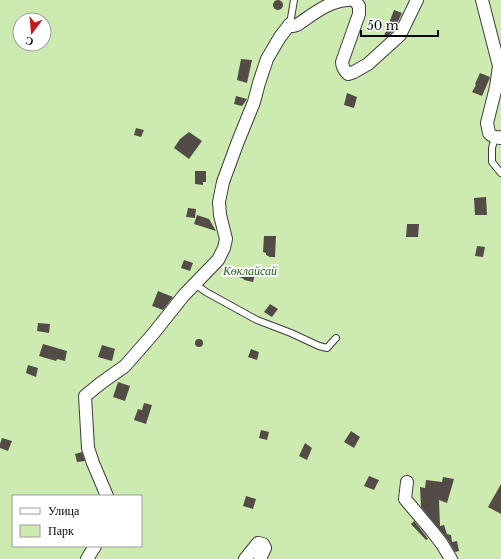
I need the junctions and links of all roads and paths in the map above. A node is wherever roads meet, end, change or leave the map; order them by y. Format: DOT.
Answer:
graph roads {
  1 [pos="294,0"];
  2 [pos="348,0"];
  3 [pos="354,0"];
  4 [pos="417,0"];
  5 [pos="482,0"];
  6 [pos="290,24"];
  7 [pos="498,137"];
  8 [pos="501,173"];
  9 [pos="195,284"];
  10 [pos="336,338"];
  11 [pos="407,482"];
  12 [pos="107,495"];
  13 [pos="94,547"];
  14 [pos="87,559"];
  15 [pos="245,559"];
  16 [pos="260,559"];
  17 [pos="451,559"];
  1 -- 6 [label="lane"];
  2 -- 6 [label="street"];
  3 -- 4 [label="street"];
  5 -- 7 [label="street"];
  6 -- 9 [label="street"];
  7 -- 8 [label="lane"];
  9 -- 10 [label="lane"];
  9 -- 12 [label="street"];
  11 -- 17 [label="street"];
  13 -- 14 [label="street"];
  15 -- 16 [label="street"];
}
